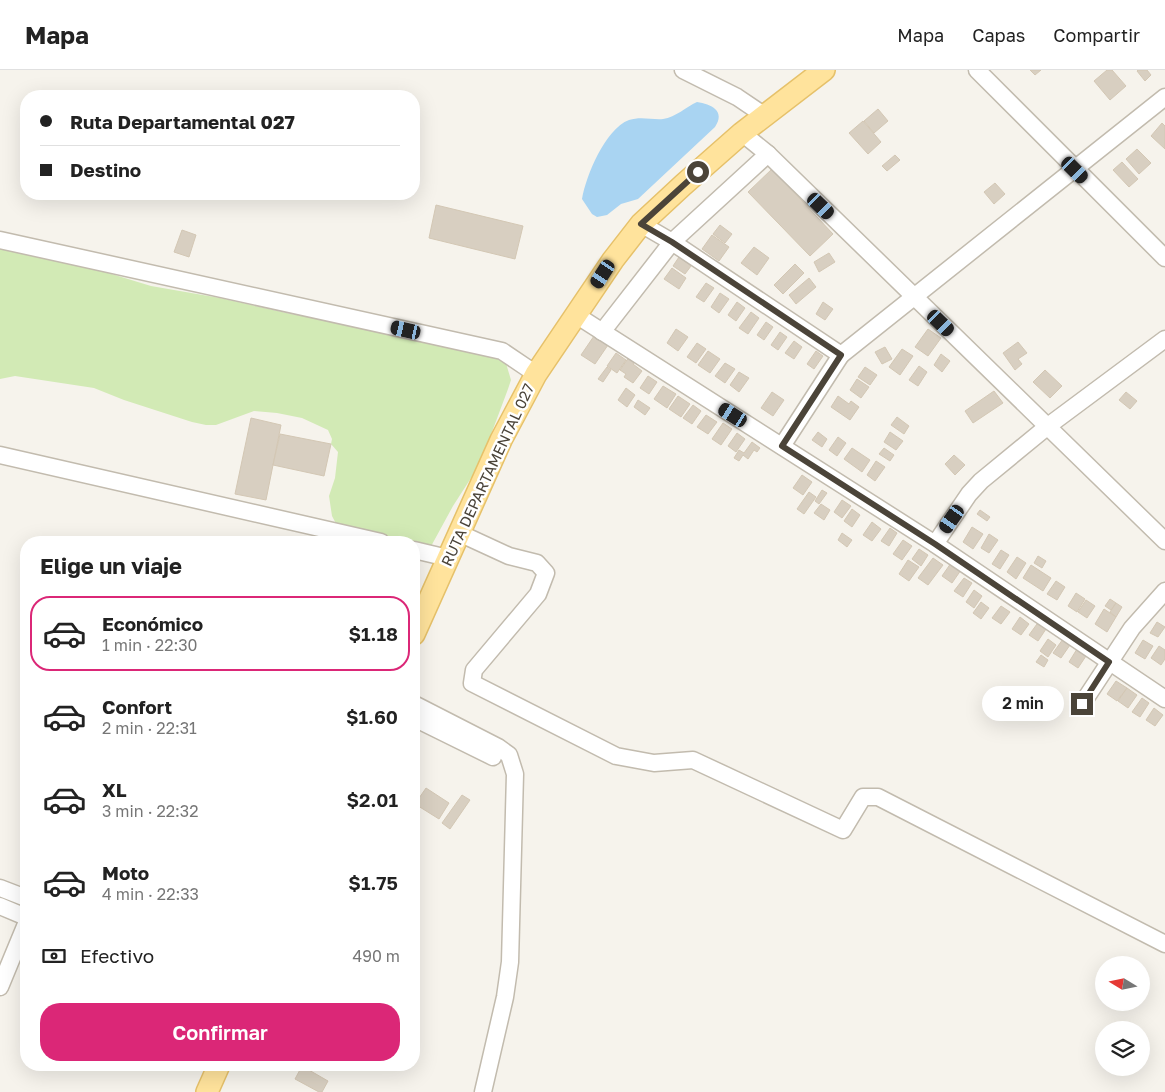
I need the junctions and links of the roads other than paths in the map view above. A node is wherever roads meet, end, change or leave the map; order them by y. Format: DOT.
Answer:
graph roads {
  1 [pos="683,70"];
  2 [pos="824,70"];
  3 [pos="977,70"];
  4 [pos="1165,98"];
  5 [pos="765,116"];
  6 [pos="742,133"];
  7 [pos="768,154"];
  8 [pos="1075,170"];
  9 [pos="641,224"];
  10 [pos="0,240"];
  11 [pos="672,242"];
  12 [pos="1165,258"];
  13 [pos="914,297"];
  14 [pos="576,316"];
  15 [pos="602,332"];
  16 [pos="1165,339"];
  17 [pos="841,355"];
  18 [pos="536,374"];
  19 [pos="1048,426"];
  20 [pos="782,446"];
  21 [pos="0,455"];
  22 [pos="460,533"];
  23 [pos="354,536"];
  24 [pos="1165,541"];
  25 [pos="935,544"];
  26 [pos="420,551"];
  27 [pos="448,558"];
  28 [pos="1165,591"];
  29 [pos="420,621"];
  30 [pos="1109,662"];
  31 [pos="1165,699"];
  32 [pos="1082,704"];
  33 [pos="420,707"];
  34 [pos="420,721"];
  35 [pos="514,780"];
  36 [pos="0,888"];
  37 [pos="20,896"];
  38 [pos="0,906"];
  39 [pos="20,914"];
  40 [pos="20,939"];
  41 [pos="1162,946"];
  42 [pos="0,987"];
  43 [pos="216,1071"];
  44 [pos="207,1092"];
  45 [pos="483,1092"];
  1 -- 5 [label="street"];
  2 -- 5 [label="main road, RUTA DEPARTAMENTAL 027"];
  3 -- 8 [label="street"];
  4 -- 8 [label="street"];
  5 -- 6 [label="main road, RUTA DEPARTAMENTAL 027"];
  6 -- 7 [label="street"];
  6 -- 9 [label="main road, RUTA DEPARTAMENTAL 027"];
  7 -- 11 [label="street"];
  7 -- 13 [label="street"];
  8 -- 12 [label="street"];
  8 -- 13 [label="street"];
  9 -- 11 [label="street"];
  9 -- 14 [label="main road, RUTA DEPARTAMENTAL 027"];
  10 -- 18 [label="street"];
  11 -- 15 [label="street"];
  11 -- 17 [label="street"];
  13 -- 17 [label="street"];
  13 -- 19 [label="street"];
  14 -- 15 [label="street"];
  14 -- 18 [label="main road, RUTA DEPARTAMENTAL 027"];
  15 -- 20 [label="street"];
  16 -- 19 [label="street"];
  17 -- 20 [label="street"];
  18 -- 22 [label="main road, RUTA DEPARTAMENTAL 027"];
  19 -- 24 [label="street"];
  19 -- 25 [label="street"];
  20 -- 25 [label="street"];
  21 -- 23 [label="street"];
  22 -- 27 [label="main road, RUTA DEPARTAMENTAL 027"];
  22 -- 41 [label="street"];
  25 -- 30 [label="street"];
  26 -- 27 [label="street"];
  27 -- 29 [label="main road, RUTA DEPARTAMENTAL 027"];
  28 -- 30 [label="street"];
  30 -- 31 [label="street"];
  30 -- 32 [label="street"];
  33 -- 35 [label="street"];
  34 -- 35 [label="street"];
  35 -- 45 [label="street"];
  36 -- 37 [label="street"];
  38 -- 39 [label="street"];
  40 -- 42 [label="street"];
  43 -- 44 [label="main road"];
}
